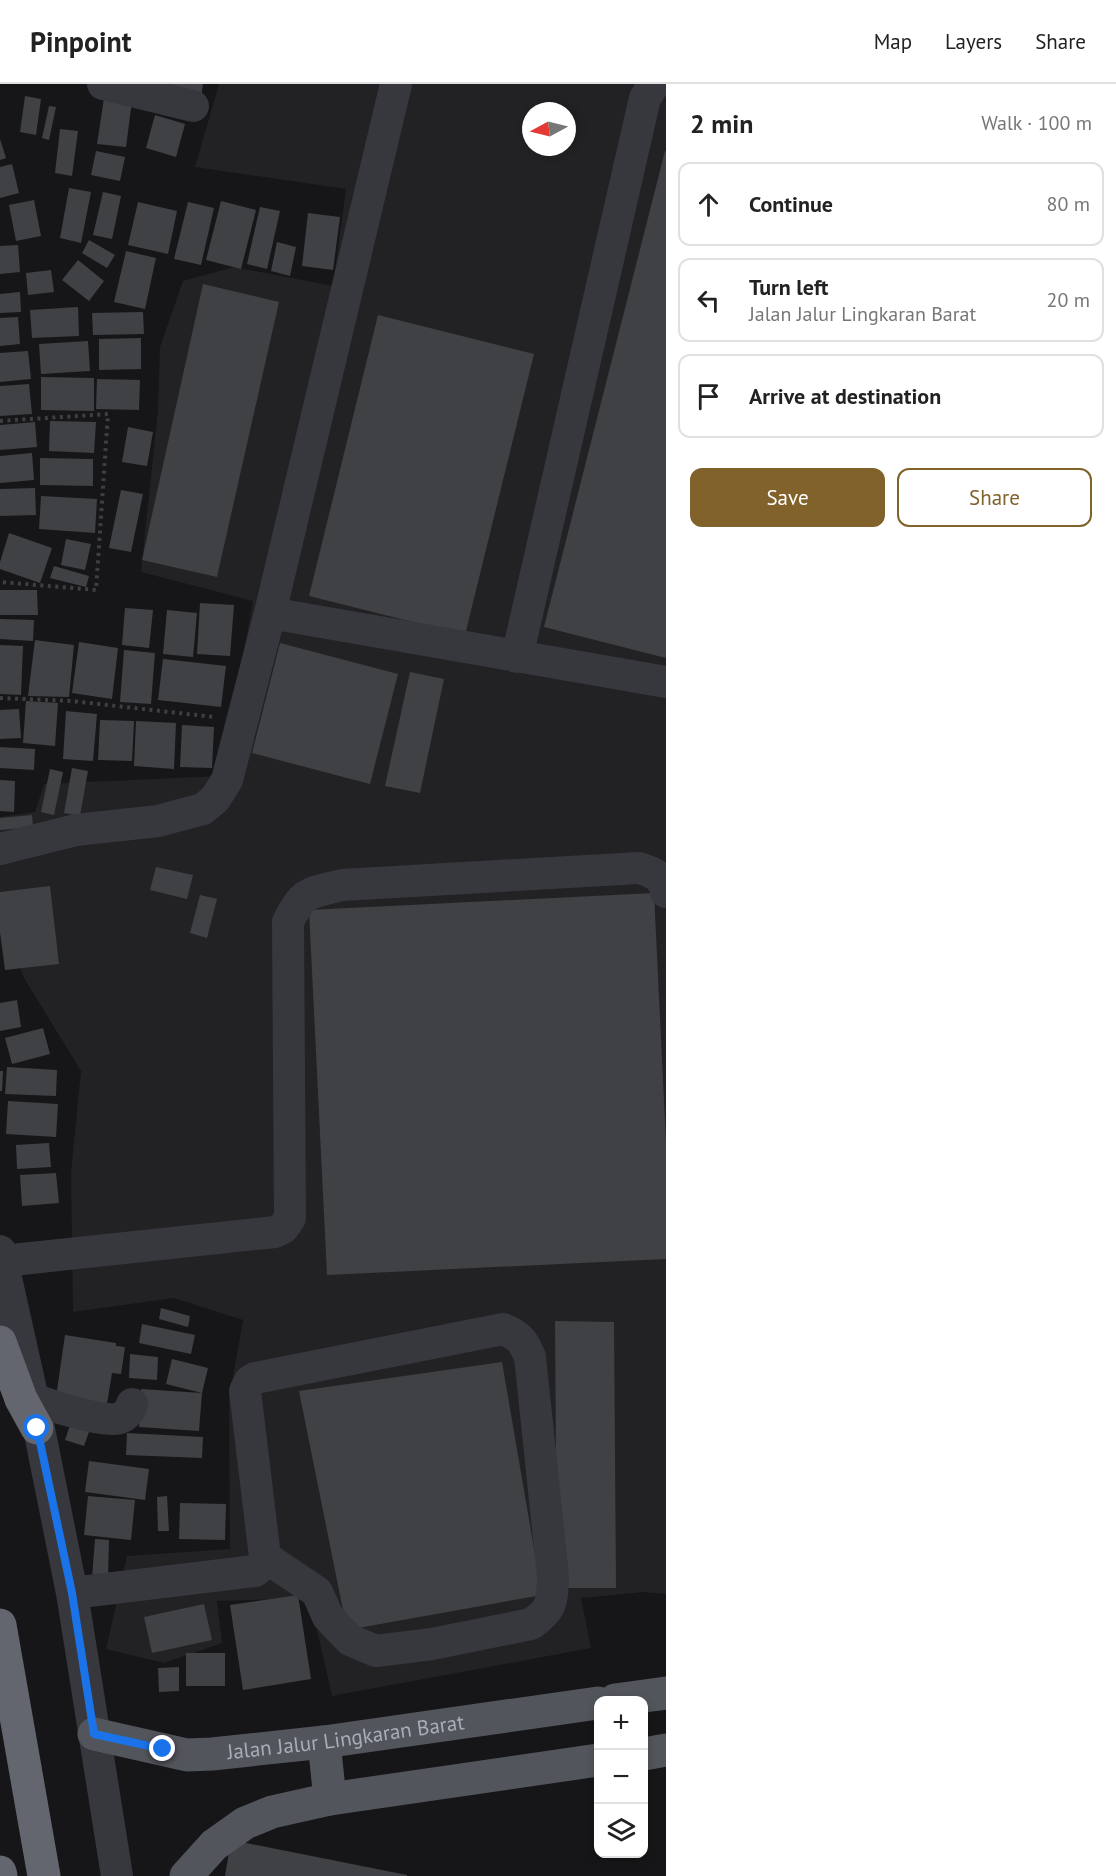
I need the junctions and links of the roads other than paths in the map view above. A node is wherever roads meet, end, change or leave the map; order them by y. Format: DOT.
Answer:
graph roads {
  1 [pos="103,84"];
  2 [pos="396,84"];
  3 [pos="654,84"];
  4 [pos="193,106"];
  5 [pos="270,613"];
  6 [pos="517,657"];
  7 [pos="666,682"];
  8 [pos="0,849"];
  9 [pos="666,892"];
  10 [pos="2,1256"];
  11 [pos="0,1341"];
  12 [pos="132,1404"];
  13 [pos="35,1414"];
  14 [pos="265,1557"];
  15 [pos="72,1593"];
  16 [pos="0,1625"];
  17 [pos="666,1693"];
  18 [pos="647,1696"];
  19 [pos="594,1704"];
  20 [pos="94,1734"];
  21 [pos="324,1742"];
  22 [pos="666,1750"];
  23 [pos="648,1753"];
  24 [pos="594,1761"];
  25 [pos="330,1799"];
  26 [pos="44,1876"];
  27 [pos="117,1876"];
  28 [pos="186,1876"];
  1 -- 4 [label="street"];
  2 -- 5 [label="street"];
  3 -- 6 [label="street"];
  5 -- 6 [label="street"];
  5 -- 8 [label="street"];
  6 -- 7 [label="street"];
  9 -- 10 [label="street"];
  10 -- 13 [label="street"];
  11 -- 13 [label="highway"];
  12 -- 13 [label="street"];
  13 -- 15 [label="street"];
  14 -- 14 [label="street"];
  14 -- 15 [label="street"];
  15 -- 20 [label="street"];
  16 -- 26 [label="highway"];
  17 -- 18 [label="main road"];
  19 -- 21 [label="main road, Jalan Jalur Lingkaran Barat"];
  20 -- 21 [label="main road, Jalan Jalur Lingkaran Barat"];
  20 -- 27 [label="street"];
  21 -- 25 [label="main road"];
  22 -- 23 [label="main road"];
  24 -- 25 [label="main road"];
  25 -- 28 [label="main road"];
}
